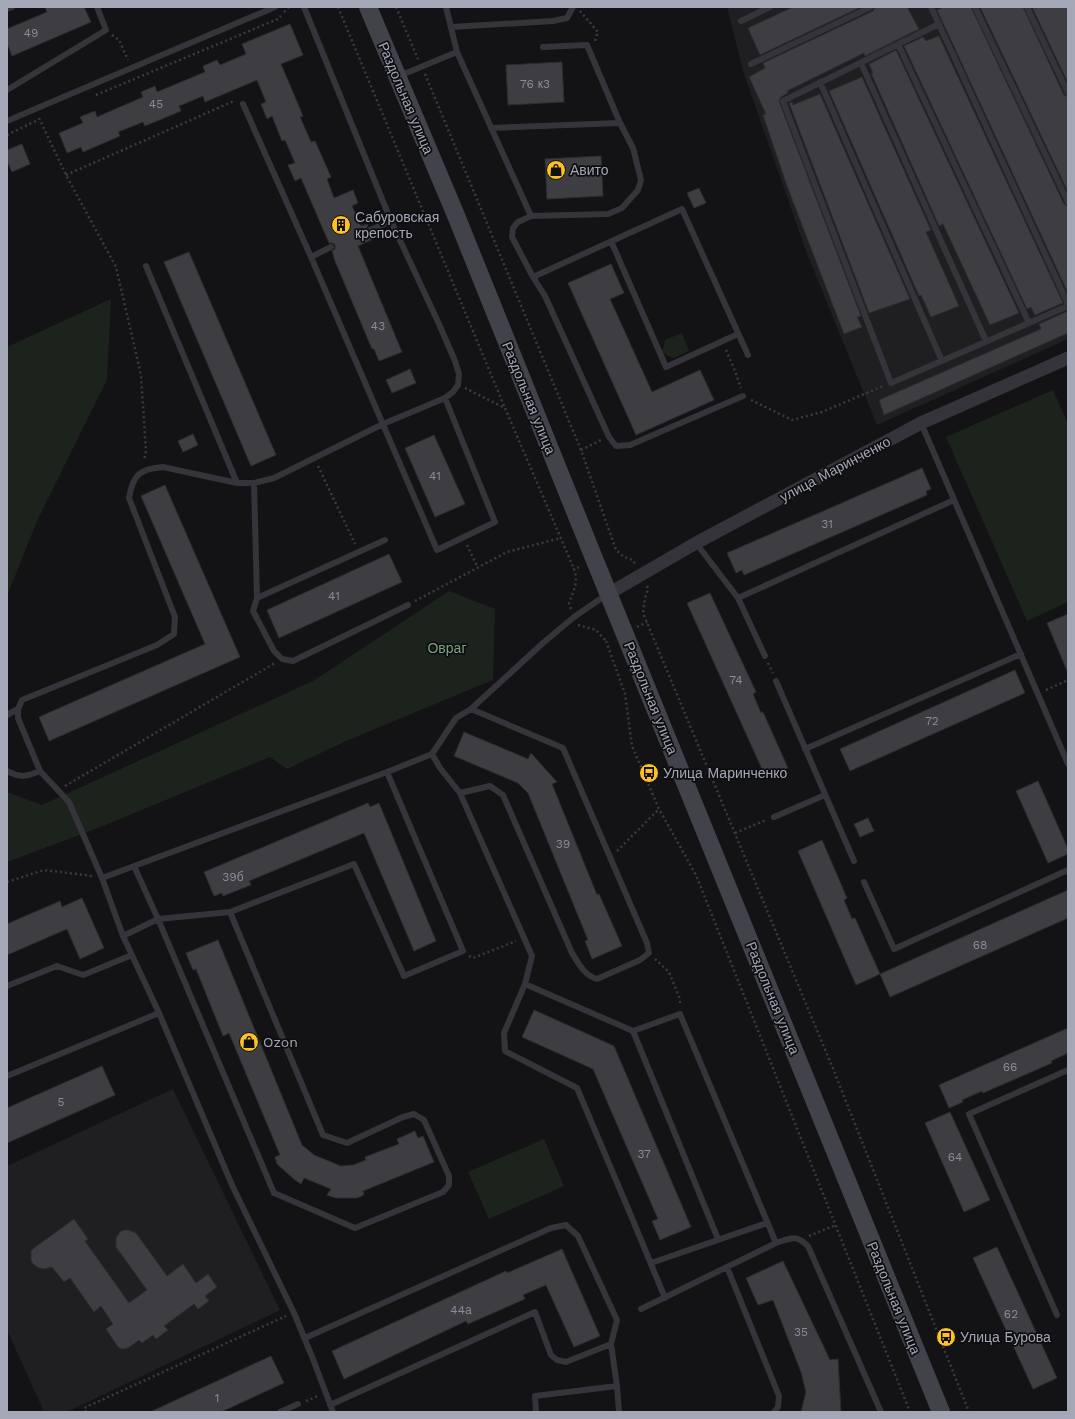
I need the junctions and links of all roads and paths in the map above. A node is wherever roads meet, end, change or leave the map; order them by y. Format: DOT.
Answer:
graph roads {
  1 [pos="12,7"];
  2 [pos="97,7"];
  3 [pos="275,7"];
  4 [pos="289,7"];
  5 [pos="304,7"];
  6 [pos="338,7"];
  7 [pos="368,7"];
  8 [pos="396,7"];
  9 [pos="446,7"];
  10 [pos="573,7"];
  11 [pos="577,7"];
  12 [pos="770,7"];
  13 [pos="871,7"];
  14 [pos="931,7"];
  15 [pos="975,7"];
  16 [pos="1027,7"];
  17 [pos="7,9"];
  18 [pos="741,20"];
  19 [pos="939,24"];
  20 [pos="451,27"];
  21 [pos="106,30"];
  22 [pos="898,44"];
  23 [pos="543,47"];
  24 [pos="457,52"];
  25 [pos="590,53"];
  26 [pos="861,62"];
  27 [pos="751,64"];
  28 [pos="421,66"];
  29 [pos="132,68"];
  30 [pos="397,76"];
  31 [pos="820,82"];
  32 [pos="7,90"];
  33 [pos="1068,93"];
  34 [pos="90,98"];
  35 [pos="243,104"];
  36 [pos="35,110"];
  37 [pos="40,119"];
  38 [pos="7,122"];
  39 [pos="620,123"];
  40 [pos="491,128"];
  41 [pos="7,135"];
  42 [pos="66,175"];
  43 [pos="1068,202"];
  44 [pos="531,216"];
  45 [pos="391,221"];
  46 [pos="370,230"];
  47 [pos="611,241"];
  48 [pos="331,247"];
  49 [pos="311,257"];
  50 [pos="146,266"];
  51 [pos="533,277"];
  52 [pos="1068,305"];
  53 [pos="1029,323"];
  54 [pos="738,334"];
  55 [pos="986,341"];
  56 [pos="727,354"];
  57 [pos="748,355"];
  58 [pos="1068,358"];
  59 [pos="942,361"];
  60 [pos="891,383"];
  61 [pos="458,384"];
  62 [pos="743,396"];
  63 [pos="445,398"];
  64 [pos="505,408"];
  65 [pos="921,423"];
  66 [pos="383,424"];
  67 [pos="609,437"];
  68 [pos="581,450"];
  69 [pos="314,458"];
  70 [pos="142,471"];
  71 [pos="237,483"];
  72 [pos="254,483"];
  73 [pos="954,500"];
  74 [pos="464,537"];
  75 [pos="561,538"];
  76 [pos="385,540"];
  77 [pos="696,543"];
  78 [pos="616,550"];
  79 [pos="359,552"];
  80 [pos="478,568"];
  81 [pos="574,570"];
  82 [pos="608,594"];
  83 [pos="257,598"];
  84 [pos="738,598"];
  85 [pos="569,603"];
  86 [pos="408,606"];
  87 [pos="574,617"];
  88 [pos="624,632"];
  89 [pos="606,641"];
  90 [pos="1021,654"];
  91 [pos="765,656"];
  92 [pos="282,659"];
  93 [pos="1068,680"];
  94 [pos="776,681"];
  95 [pos="1038,694"];
  96 [pos="18,709"];
  97 [pos="472,709"];
  98 [pos="7,715"];
  99 [pos="806,749"];
  100 [pos="432,754"];
  101 [pos="1068,764"];
  102 [pos="7,771"];
  103 [pos="40,771"];
  104 [pos="388,772"];
  105 [pos="58,790"];
  106 [pos="460,793"];
  107 [pos="825,795"];
  108 [pos="659,808"];
  109 [pos="774,817"];
  110 [pos="735,833"];
  111 [pos="611,857"];
  112 [pos="854,861"];
  113 [pos="134,866"];
  114 [pos="1068,870"];
  115 [pos="102,878"];
  116 [pos="7,882"];
  117 [pos="864,882"];
  118 [pos="230,912"];
  119 [pos="158,919"];
  120 [pos="123,936"];
  121 [pos="524,937"];
  122 [pos="463,951"];
  123 [pos="648,953"];
  124 [pos="132,954"];
  125 [pos="526,984"];
  126 [pos="7,986"];
  127 [pos="159,1013"];
  128 [pos="680,1014"];
  129 [pos="633,1031"];
  130 [pos="1068,1070"];
  131 [pos="7,1076"];
  132 [pos="767,1223"];
  133 [pos="836,1224"];
  134 [pos="718,1239"];
  135 [pos="801,1239"];
  136 [pos="776,1243"];
  137 [pos="651,1263"];
  138 [pos="727,1267"];
  139 [pos="665,1298"];
  140 [pos="641,1309"];
  141 [pos="294,1313"];
  142 [pos="1057,1315"];
  143 [pos="305,1338"];
  144 [pos="611,1344"];
  145 [pos="617,1386"];
  146 [pos="326,1392"];
  147 [pos="298,1404"];
  148 [pos="330,1405"];
  149 [pos="86,1412"];
  150 [pos="280,1412"];
  151 [pos="333,1412"];
  152 [pos="536,1412"];
  153 [pos="619,1412"];
  154 [pos="774,1412"];
  155 [pos="881,1412"];
  156 [pos="910,1412"];
  157 [pos="940,1412"];
  158 [pos="969,1412"];
  1 -- 17 [label="lane"];
  2 -- 21 [label="lane"];
  3 -- 29 [label="lane"];
  4 -- 34 [label="path"];
  5 -- 45 [label="lane"];
  6 -- 64 [label="path"];
  7 -- 30 [label="main road, Раздольная улица"];
  8 -- 28 [label="path"];
  9 -- 20 [label="lane"];
  10 -- 20 [label="lane"];
  11 -- 25 [label="path"];
  12 -- 18 [label="lane"];
  13 -- 27 [label="lane"];
  14 -- 19 [label="lane"];
  15 -- 43 [label="lane"];
  16 -- 33 [label="lane"];
  19 -- 22 [label="lane"];
  19 -- 52 [label="lane"];
  20 -- 24 [label="lane"];
  21 -- 29 [label="path"];
  21 -- 32 [label="lane"];
  22 -- 26 [label="lane"];
  22 -- 53 [label="lane"];
  23 -- 25 [label="lane"];
  24 -- 28 [label="lane"];
  24 -- 40 [label="lane"];
  25 -- 39 [label="lane"];
  26 -- 31 [label="lane"];
  26 -- 55 [label="lane"];
  28 -- 30 [label="lane"];
  28 -- 68 [label="path"];
  29 -- 36 [label="lane"];
  30 -- 82 [label="main road, Раздольная улица"];
  31 -- 59 [label="lane"];
  31 -- 60 [label="lane"];
  35 -- 42 [label="path"];
  35 -- 49 [label="lane"];
  36 -- 37 [label="path"];
  36 -- 38 [label="lane"];
  37 -- 41 [label="path"];
  37 -- 42 [label="path"];
  39 -- 40 [label="lane"];
  39 -- 44 [label="lane"];
  40 -- 44 [label="lane"];
  42 -- 70 [label="path"];
  44 -- 51 [label="lane"];
  45 -- 46 [label="lane"];
  45 -- 61 [label="lane"];
  47 -- 51 [label="lane"];
  47 -- 54 [label="lane"];
  47 -- 54 [label="lane"];
  48 -- 49 [label="lane"];
  49 -- 66 [label="lane"];
  50 -- 71 [label="lane"];
  51 -- 67 [label="lane"];
  52 -- 53 [label="lane"];
  53 -- 55 [label="lane"];
  54 -- 57 [label="lane"];
  55 -- 59 [label="lane"];
  56 -- 62 [label="path"];
  58 -- 65 [label="street, улица Маринченко"];
  59 -- 60 [label="lane"];
  60 -- 62 [label="path"];
  61 -- 63 [label="lane"];
  61 -- 64 [label="path"];
  62 -- 67 [label="lane"];
  63 -- 66 [label="lane"];
  63 -- 74 [label="lane"];
  64 -- 75 [label="path"];
  65 -- 73 [label="lane"];
  65 -- 77 [label="street, улица Маринченко"];
  66 -- 69 [label="lane"];
  66 -- 74 [label="lane"];
  67 -- 68 [label="path"];
  68 -- 78 [label="path"];
  69 -- 72 [label="lane"];
  69 -- 79 [label="path"];
  70 -- 71 [label="lane"];
  70 -- 96 [label="lane"];
  71 -- 72 [label="lane"];
  72 -- 83 [label="lane"];
  73 -- 84 [label="lane"];
  73 -- 90 [label="lane"];
  74 -- 80 [label="path"];
  75 -- 80 [label="path"];
  75 -- 81 [label="path"];
  76 -- 79 [label="lane"];
  77 -- 82 [label="street, улица Маринченко"];
  77 -- 84 [label="lane"];
  79 -- 83 [label="lane"];
  80 -- 86 [label="path"];
  82 -- 87 [label="lane"];
  82 -- 88 [label="main road, Раздольная улица"];
  83 -- 92 [label="lane"];
  84 -- 91 [label="lane"];
  85 -- 87 [label="path"];
  86 -- 92 [label="lane"];
  87 -- 89 [label="path"];
  87 -- 97 [label="lane"];
  88 -- 89 [label="path"];
  88 -- 110 [label="path"];
  88 -- 157 [label="main road, Раздольная улица"];
  89 -- 108 [label="path"];
  90 -- 95 [label="lane"];
  90 -- 99 [label="lane"];
  91 -- 94 [label="path"];
  92 -- 105 [label="path"];
  93 -- 95 [label="path"];
  94 -- 99 [label="lane"];
  95 -- 101 [label="lane"];
  96 -- 98 [label="lane"];
  96 -- 103 [label="lane"];
  97 -- 100 [label="lane"];
  97 -- 111 [label="lane"];
  99 -- 107 [label="lane"];
  100 -- 104 [label="lane"];
  100 -- 106 [label="lane"];
  102 -- 103 [label="lane"];
  103 -- 105 [label="lane"];
  104 -- 113 [label="lane"];
  104 -- 122 [label="lane"];
  105 -- 115 [label="lane"];
  106 -- 121 [label="lane"];
  106 -- 123 [label="lane"];
  107 -- 109 [label="lane"];
  107 -- 112 [label="lane"];
  108 -- 111 [label="path"];
  108 -- 133 [label="path"];
  109 -- 110 [label="path"];
  110 -- 158 [label="path"];
  111 -- 123 [label="lane"];
  113 -- 115 [label="lane"];
  113 -- 119 [label="lane"];
  114 -- 117 [label="lane"];
  115 -- 116 [label="path"];
  115 -- 120 [label="lane"];
  118 -- 119 [label="lane"];
  118 -- 119 [label="lane"];
  118 -- 122 [label="lane"];
  119 -- 120 [label="lane"];
  120 -- 124 [label="lane"];
  121 -- 122 [label="path"];
  121 -- 125 [label="lane"];
  123 -- 128 [label="path"];
  124 -- 126 [label="lane"];
  124 -- 127 [label="lane"];
  125 -- 129 [label="lane"];
  125 -- 137 [label="lane"];
  127 -- 131 [label="lane"];
  127 -- 141 [label="lane"];
  128 -- 129 [label="lane"];
  128 -- 132 [label="lane"];
  129 -- 134 [label="lane"];
  130 -- 142 [label="lane"];
  132 -- 134 [label="lane"];
  132 -- 136 [label="lane"];
  133 -- 135 [label="path"];
  133 -- 156 [label="path"];
  134 -- 137 [label="lane"];
  135 -- 136 [label="lane"];
  135 -- 155 [label="lane"];
  136 -- 138 [label="lane"];
  137 -- 139 [label="lane"];
  138 -- 139 [label="lane"];
  138 -- 154 [label="lane"];
  139 -- 140 [label="lane"];
  141 -- 143 [label="lane"];
  141 -- 149 [label="path"];
  143 -- 144 [label="lane"];
  143 -- 146 [label="lane"];
  144 -- 145 [label="lane"];
  144 -- 148 [label="lane"];
  145 -- 152 [label="lane"];
  145 -- 153 [label="lane"];
  146 -- 147 [label="path"];
  146 -- 148 [label="lane"];
  147 -- 150 [label="lane"];
  148 -- 151 [label="lane"];
}
